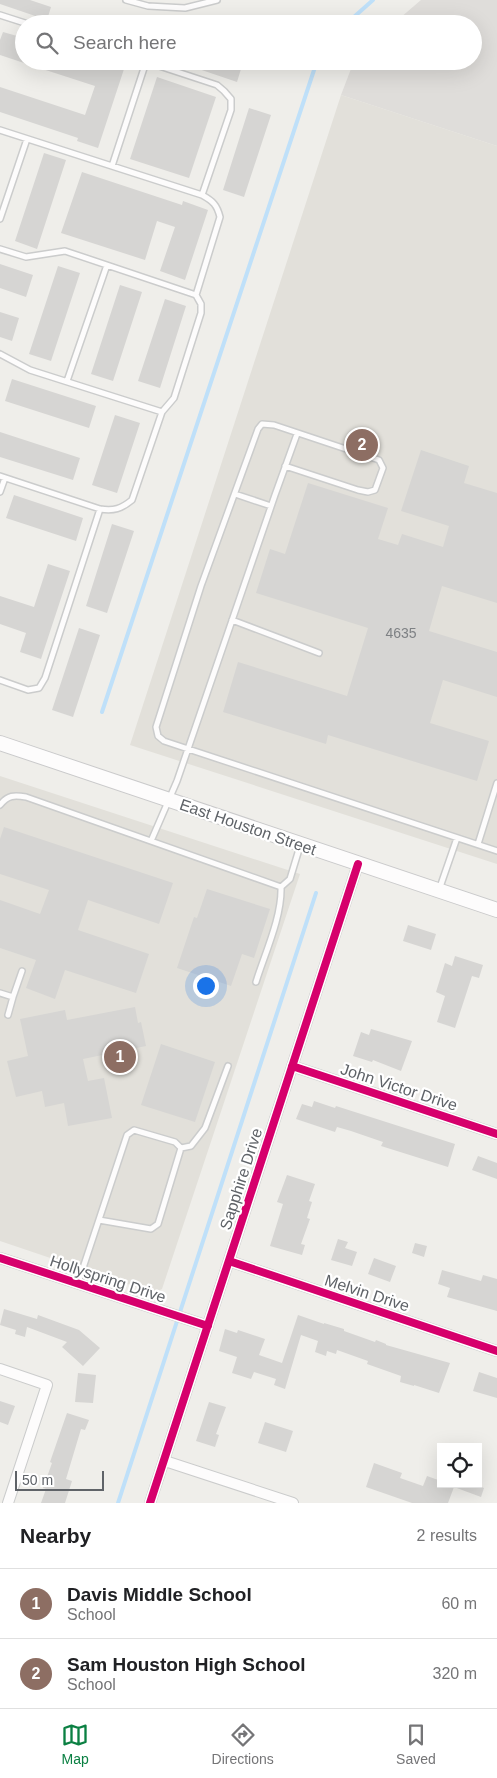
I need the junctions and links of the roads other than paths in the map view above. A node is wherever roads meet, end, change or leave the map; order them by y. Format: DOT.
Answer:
graph roads {
  1 [pos="126,0"];
  2 [pos="217,0"];
  3 [pos="135,1"];
  4 [pos="0,15"];
  5 [pos="15,20"];
  6 [pos="142,70"];
  7 [pos="170,70"];
  8 [pos="0,130"];
  9 [pos="27,139"];
  10 [pos="112,166"];
  11 [pos="202,195"];
  12 [pos="0,219"];
  13 [pos="0,249"];
  14 [pos="107,265"];
  15 [pos="196,295"];
  16 [pos="0,354"];
  17 [pos="67,381"];
  18 [pos="162,412"];
  19 [pos="297,434"];
  20 [pos="285,466"];
  21 [pos="2,477"];
  22 [pos="0,492"];
  23 [pos="235,494"];
  24 [pos="271,506"];
  25 [pos="100,509"];
  26 [pos="232,620"];
  27 [pos="319,653"];
  28 [pos="0,680"];
  29 [pos="0,743"];
  30 [pos="188,749"];
  31 [pos="497,783"];
  32 [pos="170,800"];
  33 [pos="0,805"];
  34 [pos="457,838"];
  35 [pos="151,841"];
  36 [pos="478,844"];
  37 [pos="300,845"];
  38 [pos="497,851"];
  39 [pos="358,864"];
  40 [pos="281,887"];
  41 [pos="439,891"];
  42 [pos="497,910"];
  43 [pos="22,971"];
  44 [pos="256,982"];
  45 [pos="0,993"];
  46 [pos="13,997"];
  47 [pos="8,1015"];
  48 [pos="228,1066"];
  49 [pos="292,1066"];
  50 [pos="497,1134"];
  51 [pos="181,1148"];
  52 [pos="100,1220"];
  53 [pos="0,1258"];
  54 [pos="229,1261"];
  55 [pos="77,1284"];
  56 [pos="208,1326"];
  57 [pos="497,1351"];
  58 [pos="0,1369"];
  59 [pos="164,1461"];
  60 [pos="8,1503"];
  61 [pos="150,1503"];
  62 [pos="293,1503"];
  1 -- 3 [label="lane"];
  2 -- 3 [label="lane"];
  4 -- 5 [label="lane"];
  6 -- 10 [label="lane"];
  7 -- 11 [label="lane"];
  8 -- 9 [label="lane"];
  9 -- 10 [label="lane"];
  9 -- 12 [label="lane"];
  10 -- 11 [label="lane"];
  11 -- 15 [label="lane"];
  13 -- 14 [label="lane"];
  14 -- 15 [label="lane"];
  14 -- 17 [label="lane"];
  15 -- 18 [label="lane"];
  16 -- 17 [label="lane"];
  17 -- 18 [label="lane"];
  18 -- 25 [label="lane"];
  19 -- 20 [label="lane"];
  19 -- 20 [label="lane"];
  19 -- 23 [label="lane"];
  20 -- 24 [label="lane"];
  21 -- 22 [label="lane"];
  21 -- 25 [label="lane"];
  23 -- 24 [label="lane"];
  23 -- 30 [label="lane"];
  24 -- 26 [label="lane"];
  25 -- 28 [label="lane"];
  26 -- 27 [label="lane"];
  26 -- 30 [label="lane"];
  29 -- 32 [label="main road, East Houston Street"];
  30 -- 32 [label="lane"];
  30 -- 34 [label="lane"];
  31 -- 36 [label="lane"];
  32 -- 35 [label="lane"];
  32 -- 37 [label="main road, East Houston Street"];
  33 -- 35 [label="lane"];
  34 -- 36 [label="lane"];
  34 -- 41 [label="lane"];
  35 -- 40 [label="lane"];
  36 -- 38 [label="lane"];
  37 -- 39 [label="main road, East Houston Street"];
  37 -- 40 [label="lane"];
  39 -- 41 [label="main road, East Houston Street"];
  39 -- 49 [label="street, Sapphire Drive"];
  40 -- 44 [label="lane"];
  41 -- 42 [label="main road, East Houston Street"];
  43 -- 46 [label="lane"];
  45 -- 46 [label="lane"];
  46 -- 47 [label="lane"];
  48 -- 51 [label="lane"];
  49 -- 50 [label="street, John Victor Drive"];
  49 -- 54 [label="street, Sapphire Drive"];
  51 -- 52 [label="lane"];
  51 -- 52 [label="lane"];
  52 -- 55 [label="lane"];
  53 -- 55 [label="street, Hollyspring Drive"];
  54 -- 56 [label="street, Sapphire Drive"];
  54 -- 57 [label="street, Melvin Drive"];
  55 -- 56 [label="street, Hollyspring Drive"];
  56 -- 59 [label="street, Sapphire Drive"];
  58 -- 60 [label="street"];
  59 -- 61 [label="street, Sapphire Drive"];
  59 -- 62 [label="street"];
}
